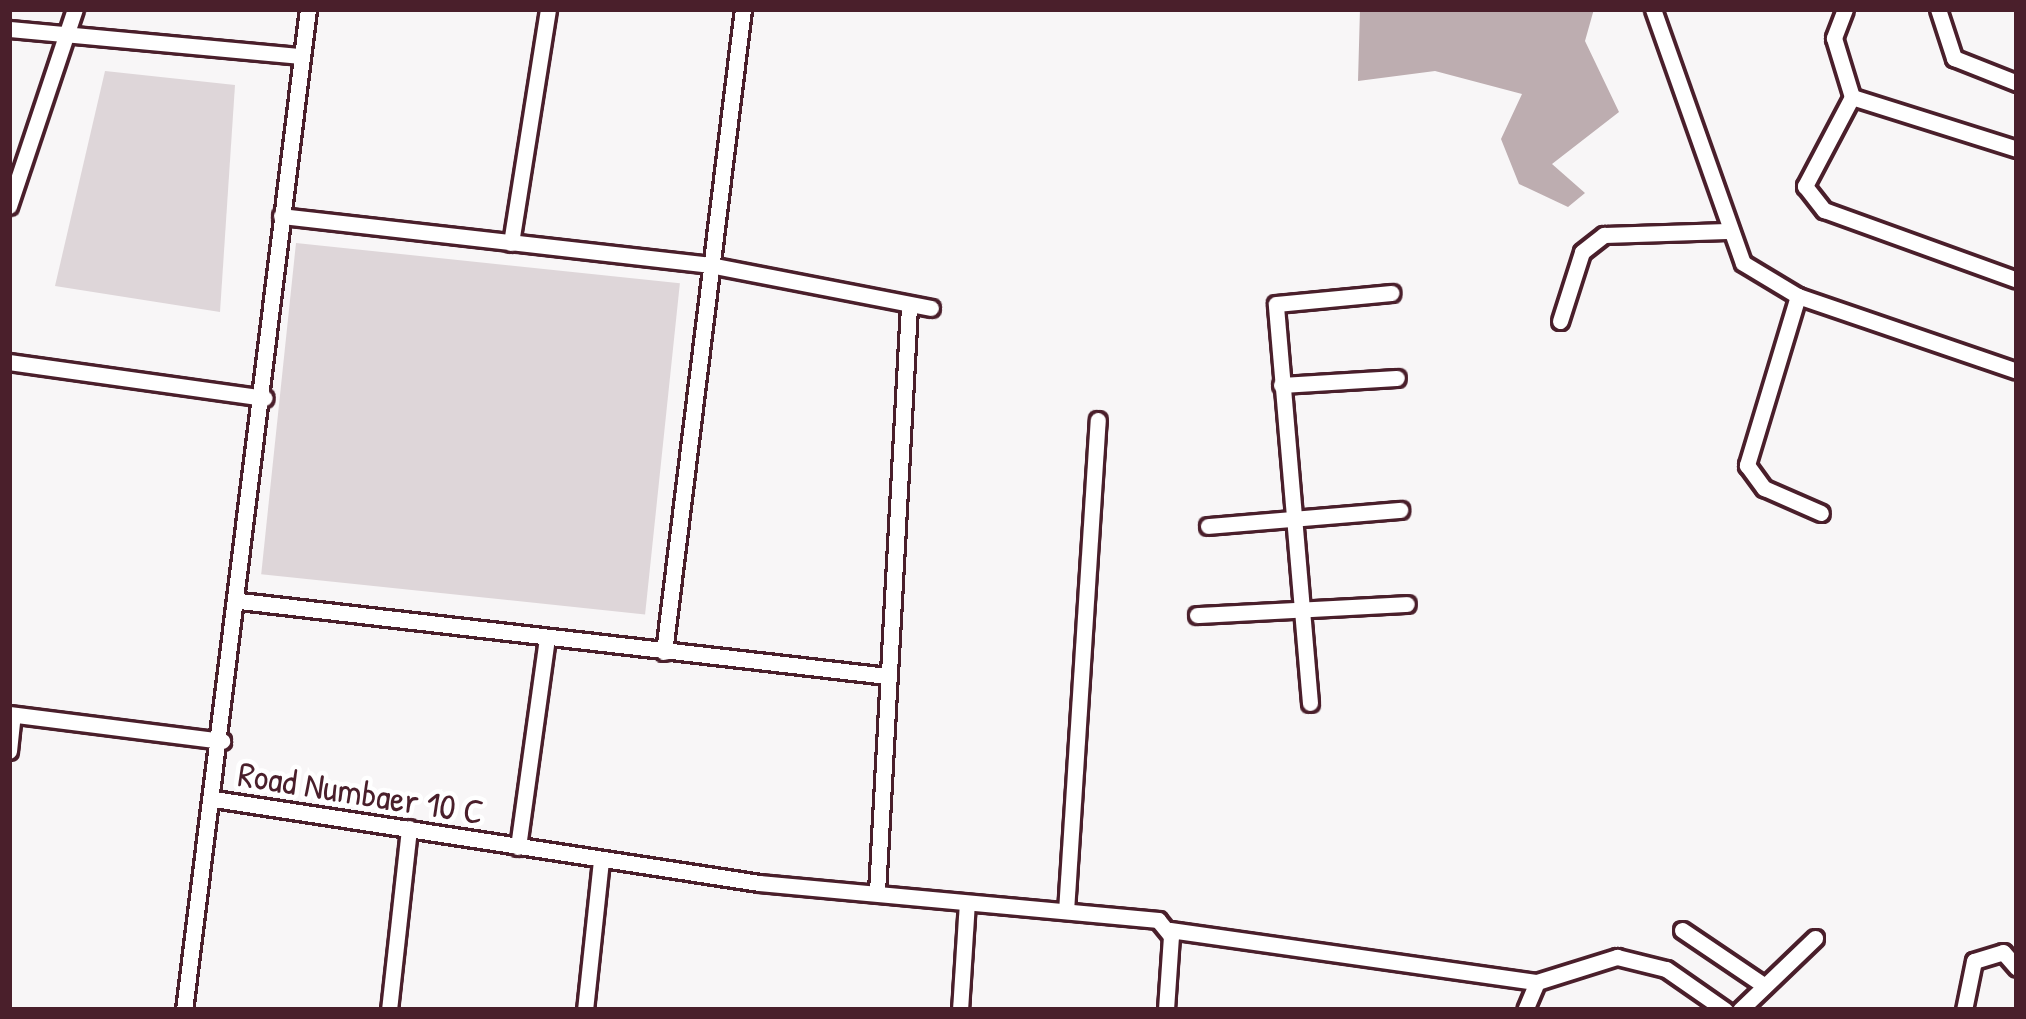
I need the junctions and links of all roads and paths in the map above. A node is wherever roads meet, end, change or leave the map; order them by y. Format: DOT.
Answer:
graph roads {
  1 [pos="75,9"];
  2 [pos="308,9"];
  3 [pos="548,9"];
  4 [pos="743,9"];
  5 [pos="1653,9"];
  6 [pos="1845,9"];
  7 [pos="1938,9"];
  8 [pos="9,29"];
  9 [pos="72,29"];
  10 [pos="302,56"];
  11 [pos="2017,83"];
  12 [pos="1852,97"];
  13 [pos="2017,149"];
  14 [pos="9,206"];
  15 [pos="281,216"];
  16 [pos="1726,231"];
  17 [pos="512,243"];
  18 [pos="710,265"];
  19 [pos="2017,280"];
  20 [pos="1390,292"];
  21 [pos="1798,296"];
  22 [pos="909,307"];
  23 [pos="931,308"];
  24 [pos="1560,321"];
  25 [pos="9,362"];
  26 [pos="2017,371"];
  27 [pos="1396,378"];
  28 [pos="1281,385"];
  29 [pos="263,398"];
  30 [pos="1098,420"];
  31 [pos="1400,510"];
  32 [pos="1821,513"];
  33 [pos="1295,520"];
  34 [pos="1208,526"];
  35 [pos="240,601"];
  36 [pos="1408,604"];
  37 [pos="1300,610"];
  38 [pos="1196,615"];
  39 [pos="547,639"];
  40 [pos="664,652"];
  41 [pos="886,676"];
  42 [pos="1310,704"];
  43 [pos="11,715"];
  44 [pos="222,741"];
  45 [pos="9,751"];
  46 [pos="214,800"];
  47 [pos="409,828"];
  48 [pos="518,847"];
  49 [pos="601,860"];
  50 [pos="878,892"];
  51 [pos="967,903"];
  52 [pos="1066,910"];
  53 [pos="1170,930"];
  54 [pos="1682,930"];
  55 [pos="1815,938"];
  56 [pos="2017,968"];
  57 [pos="1538,982"];
  58 [pos="1765,986"];
  59 [pos="184,1010"];
  60 [pos="388,1010"];
  61 [pos="585,1010"];
  62 [pos="960,1010"];
  63 [pos="1166,1010"];
  64 [pos="1525,1010"];
  65 [pos="1725,1010"];
  66 [pos="1740,1010"];
  67 [pos="1964,1010"];
  1 -- 9 [label="street"];
  2 -- 10 [label="street, Road Numbaer 10 C"];
  3 -- 17 [label="street"];
  4 -- 18 [label="street"];
  5 -- 16 [label="street"];
  6 -- 12 [label="street"];
  7 -- 11 [label="street"];
  8 -- 9 [label="street"];
  9 -- 10 [label="street"];
  9 -- 14 [label="street"];
  10 -- 15 [label="street, Road Numbaer 10 C"];
  12 -- 13 [label="street"];
  12 -- 19 [label="street"];
  15 -- 17 [label="street"];
  15 -- 29 [label="street, Road Numbaer 10 C"];
  16 -- 21 [label="street"];
  16 -- 24 [label="street"];
  17 -- 18 [label="street"];
  18 -- 22 [label="street"];
  18 -- 40 [label="street"];
  20 -- 28 [label="street"];
  21 -- 26 [label="street"];
  21 -- 32 [label="street"];
  22 -- 23 [label="street"];
  22 -- 41 [label="street"];
  25 -- 29 [label="street"];
  27 -- 28 [label="street"];
  28 -- 33 [label="street"];
  29 -- 35 [label="street, Road Numbaer 10 C"];
  30 -- 52 [label="street"];
  31 -- 33 [label="street"];
  33 -- 34 [label="street"];
  33 -- 37 [label="street"];
  35 -- 39 [label="street"];
  35 -- 44 [label="street, Road Numbaer 10 C"];
  36 -- 37 [label="street"];
  37 -- 38 [label="street"];
  37 -- 42 [label="street"];
  39 -- 40 [label="street"];
  39 -- 48 [label="street"];
  40 -- 41 [label="street"];
  41 -- 50 [label="street"];
  43 -- 44 [label="street"];
  43 -- 45 [label="street"];
  44 -- 46 [label="street, Road Numbaer 10 C"];
  46 -- 47 [label="street, Road Numbaer 10 C"];
  46 -- 59 [label="street"];
  47 -- 48 [label="street, Road Numbaer 10 C"];
  47 -- 60 [label="street"];
  48 -- 49 [label="street, Road Numbaer 10 C"];
  49 -- 50 [label="street, Road Numbaer 10 C"];
  49 -- 61 [label="street"];
  50 -- 51 [label="street, Road Numbaer 10 C"];
  51 -- 52 [label="street, Road Numbaer 10 C"];
  51 -- 62 [label="street"];
  52 -- 53 [label="street, Road Numbaer 10 C"];
  53 -- 57 [label="street, Road Numbaer 10 C"];
  53 -- 63 [label="street"];
  54 -- 58 [label="street"];
  55 -- 58 [label="street"];
  56 -- 67 [label="street"];
  57 -- 64 [label="street"];
  57 -- 65 [label="street"];
  58 -- 66 [label="street"];
}
